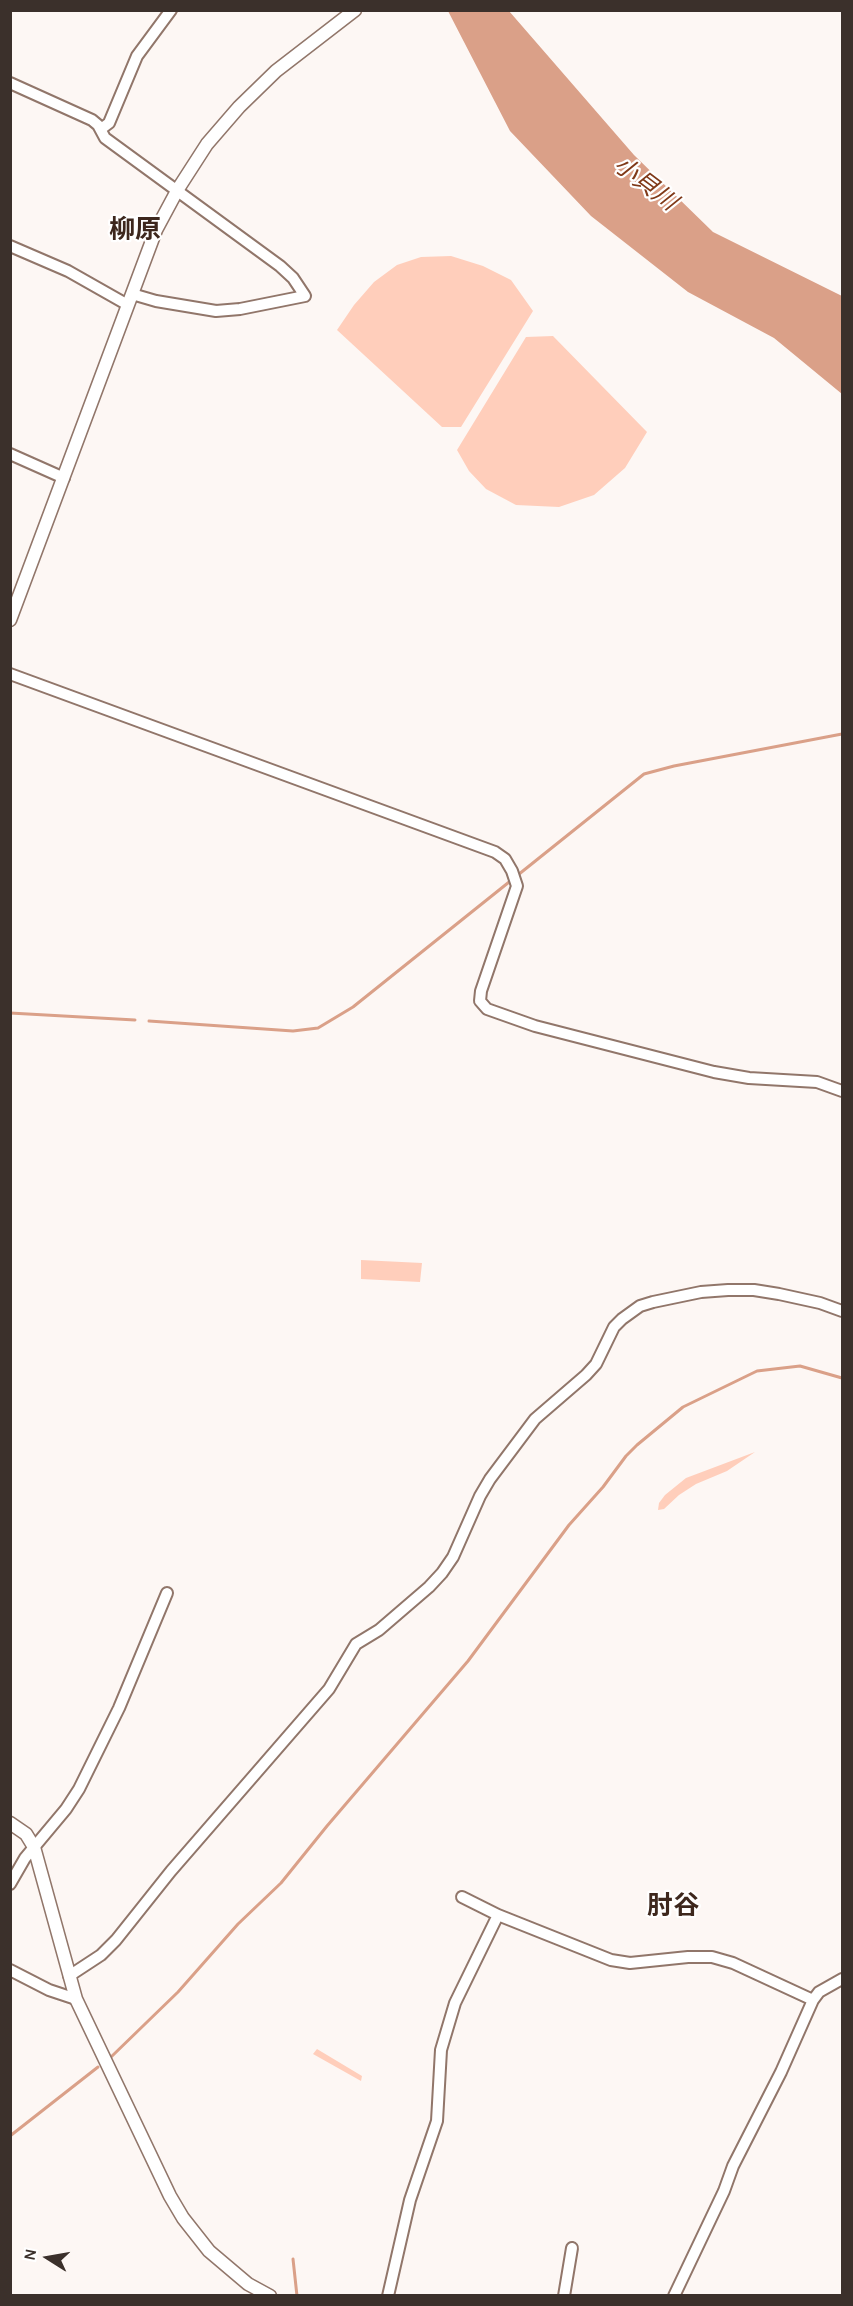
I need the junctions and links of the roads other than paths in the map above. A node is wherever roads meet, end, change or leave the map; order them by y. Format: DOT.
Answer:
graph roads {
  1 [pos="171,10"];
  2 [pos="350,14"];
  3 [pos="12,87"];
  4 [pos="101,129"];
  5 [pos="178,189"];
  6 [pos="10,246"];
  7 [pos="130,299"];
  8 [pos="10,454"];
  9 [pos="64,478"];
  10 [pos="10,620"];
  11 [pos="10,674"];
  12 [pos="843,1091"];
  13 [pos="843,1311"];
  14 [pos="167,1593"];
  15 [pos="10,1822"];
  16 [pos="34,1847"];
  17 [pos="10,1884"];
  18 [pos="462,1897"];
  19 [pos="498,1915"];
  20 [pos="10,1970"];
  21 [pos="69,1976"];
  22 [pos="843,1979"];
  23 [pos="76,1999"];
  24 [pos="813,2000"];
  25 [pos="572,2248"];
  26 [pos="270,2295"];
  27 [pos="388,2295"];
  28 [pos="564,2295"];
  29 [pos="674,2295"];
  1 -- 4 [label="street"];
  2 -- 5 [label="street"];
  3 -- 4 [label="street"];
  4 -- 5 [label="street"];
  5 -- 7 [label="street"];
  5 -- 7 [label="street"];
  6 -- 7 [label="street"];
  7 -- 9 [label="street"];
  8 -- 9 [label="street"];
  9 -- 10 [label="street"];
  11 -- 12 [label="street"];
  13 -- 21 [label="street"];
  14 -- 16 [label="street"];
  15 -- 16 [label="street"];
  16 -- 17 [label="street"];
  16 -- 21 [label="street"];
  18 -- 19 [label="street"];
  19 -- 24 [label="street"];
  19 -- 27 [label="street"];
  20 -- 23 [label="street"];
  21 -- 23 [label="street"];
  22 -- 24 [label="street"];
  23 -- 26 [label="street"];
  24 -- 29 [label="street"];
  25 -- 28 [label="street"];
}
